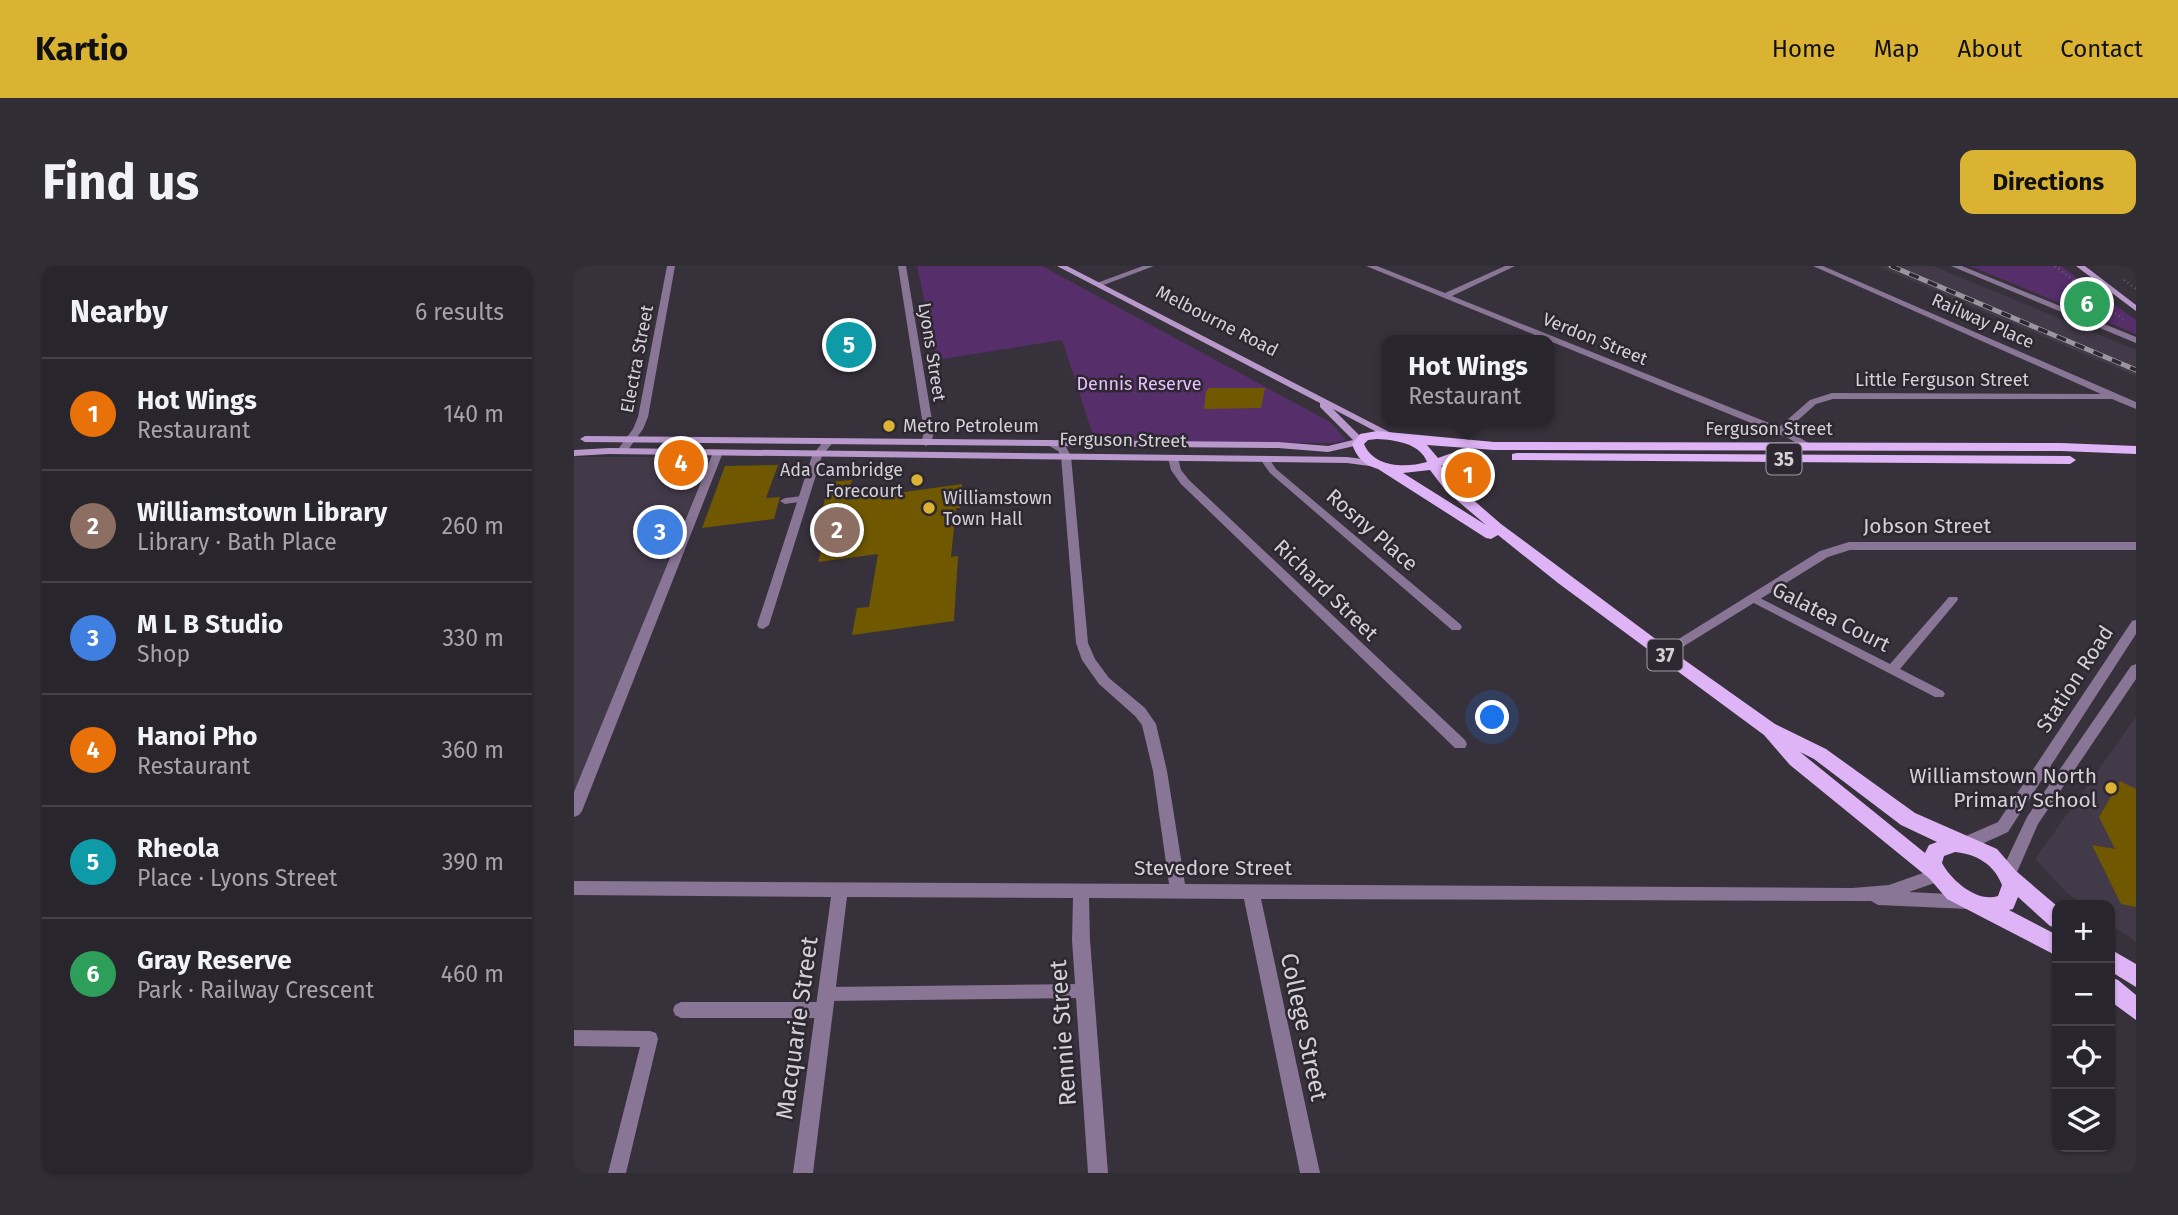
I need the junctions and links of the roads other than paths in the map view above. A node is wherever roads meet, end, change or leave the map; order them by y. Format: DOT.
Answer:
graph roads {
  1 [pos="671,266"];
  2 [pos="902,266"];
  3 [pos="1061,266"];
  4 [pos="1150,266"];
  5 [pos="1370,266"];
  6 [pos="1511,266"];
  7 [pos="1817,266"];
  8 [pos="1955,266"];
  9 [pos="2080,266"];
  10 [pos="1098,284"];
  11 [pos="1446,296"];
  12 [pos="2136,309"];
  13 [pos="1542,335"];
  14 [pos="1554,340"];
  15 [pos="2135,340"];
  16 [pos="1315,397"];
  17 [pos="2116,397"];
  18 [pos="2136,406"];
  19 [pos="1780,431"];
  20 [pos="579,438"];
  21 [pos="1398,438"];
  22 [pos="630,440"];
  23 [pos="829,441"];
  24 [pos="1359,441"];
  25 [pos="926,443"];
  26 [pos="1051,444"];
  27 [pos="1806,446"];
  28 [pos="621,452"];
  29 [pos="2136,452"];
  30 [pos="574,453"];
  31 [pos="717,455"];
  32 [pos="817,456"];
  33 [pos="1066,456"];
  34 [pos="1173,458"];
  35 [pos="1265,459"];
  36 [pos="1814,460"];
  37 [pos="1434,464"];
  38 [pos="1380,465"];
  39 [pos="803,499"];
  40 [pos="785,501"];
  41 [pos="2136,546"];
  42 [pos="1563,580"];
  43 [pos="1752,598"];
  44 [pos="1953,599"];
  45 [pos="2136,624"];
  46 [pos="764,625"];
  47 [pos="1456,627"];
  48 [pos="2129,647"];
  49 [pos="1663,653"];
  50 [pos="2136,669"];
  51 [pos="1892,670"];
  52 [pos="1940,694"];
  53 [pos="1769,729"];
  54 [pos="1460,744"];
  55 [pos="574,811"];
  56 [pos="1963,844"];
  57 [pos="1936,874"];
  58 [pos="2010,876"];
  59 [pos="574,888"];
  60 [pos="840,890"];
  61 [pos="1081,890"];
  62 [pos="1178,890"];
  63 [pos="1251,891"];
  64 [pos="1852,895"];
  65 [pos="1973,903"];
  66 [pos="2052,914"];
  67 [pos="2052,943"];
  68 [pos="2115,963"];
  69 [pos="2136,978"];
  70 [pos="1084,991"];
  71 [pos="2115,991"];
  72 [pos="825,1002"];
  73 [pos="2136,1009"];
  74 [pos="681,1010"];
  75 [pos="574,1038"];
  76 [pos="617,1173"];
  77 [pos="803,1173"];
  78 [pos="1098,1173"];
  79 [pos="1310,1173"];
  1 -- 22 [label="street, Electra Street"];
  2 -- 25 [label="street, Lyons Street"];
  3 -- 10 [label="street, Melbourne Road"];
  4 -- 10 [label="street"];
  5 -- 11 [label="street, Verdon Street"];
  6 -- 11 [label="street"];
  7 -- 17 [label="street, Railway Place"];
  8 -- 15 [label="street"];
  9 -- 12 [label="street"];
  10 -- 16 [label="street, Melbourne Road"];
  11 -- 13 [label="street, Verdon Street"];
  14 -- 19 [label="street, Verdon Street"];
  16 -- 21 [label="street, Melbourne Road"];
  16 -- 24 [label="street, Melbourne Road"];
  17 -- 18 [label="street, Railway Place"];
  17 -- 19 [label="street, Little Ferguson Street"];
  19 -- 27 [label="street, Verdon Street"];
  20 -- 22 [label="street, Ferguson Street / 35"];
  20 -- 30 [label="street, 35"];
  21 -- 24 [label="main road, 35"];
  21 -- 27 [label="main road, Ferguson Street / 35"];
  21 -- 37 [label="main road"];
  22 -- 23 [label="street, Ferguson Street / 35"];
  22 -- 28 [label="street, Electra Street"];
  23 -- 25 [label="street, Ferguson Street / 35"];
  23 -- 32 [label="street"];
  24 -- 26 [label="street, Ferguson Street / 35"];
  24 -- 38 [label="main road"];
  25 -- 26 [label="street, Ferguson Street / 35"];
  26 -- 33 [label="street"];
  27 -- 29 [label="main road, Ferguson Street / 35"];
  27 -- 36 [label="main road"];
  28 -- 30 [label="street, Ferguson Street / 35"];
  28 -- 31 [label="street, Ferguson Street / 35"];
  29 -- 36 [label="main road, Ferguson Street / 35"];
  31 -- 32 [label="street, Ferguson Street / 35"];
  31 -- 55 [label="street"];
  32 -- 33 [label="street, Ferguson Street / 35"];
  32 -- 39 [label="street"];
  33 -- 34 [label="street, Ferguson Street / 35"];
  33 -- 62 [label="street"];
  34 -- 35 [label="street, Ferguson Street / 35"];
  34 -- 54 [label="street, Richard Street"];
  35 -- 38 [label="street, Ferguson Street / 35"];
  35 -- 47 [label="lane, Rosny Place"];
  36 -- 37 [label="main road, Ferguson Street / 35"];
  37 -- 38 [label="main road, 35"];
  37 -- 42 [label="main road, 37"];
  38 -- 42 [label="main road, 37"];
  39 -- 40 [label="lane"];
  39 -- 46 [label="street"];
  41 -- 43 [label="street, Jobson Street"];
  42 -- 49 [label="main road, 37"];
  43 -- 49 [label="street, Jobson Street"];
  43 -- 51 [label="lane, Galatea Court"];
  44 -- 51 [label="lane, Galatea Court"];
  45 -- 48 [label="street, Station Road"];
  48 -- 56 [label="street, Station Road"];
  49 -- 53 [label="main road, 37"];
  50 -- 58 [label="street, Station Road"];
  51 -- 52 [label="lane, Galatea Court"];
  53 -- 56 [label="main road, 37"];
  53 -- 57 [label="main road, 37"];
  56 -- 57 [label="main road"];
  56 -- 58 [label="main road, 37"];
  57 -- 64 [label="street, Stevedore Street"];
  57 -- 65 [label="main road, 37"];
  58 -- 65 [label="main road"];
  58 -- 66 [label="main road, 37"];
  59 -- 60 [label="street, Stevedore Street"];
  60 -- 61 [label="street, Stevedore Street"];
  60 -- 72 [label="street, Macquarie Street"];
  61 -- 62 [label="street, Stevedore Street"];
  61 -- 70 [label="street, Rennie Street"];
  62 -- 63 [label="street, Stevedore Street"];
  63 -- 64 [label="street, Stevedore Street"];
  63 -- 79 [label="street, College Street"];
  64 -- 65 [label="street, Stevedore Street"];
  65 -- 67 [label="main road, 37"];
  68 -- 69 [label="main road"];
  70 -- 72 [label="lane"];
  70 -- 78 [label="street, Rennie Street"];
  71 -- 73 [label="main road"];
  72 -- 74 [label="lane"];
  72 -- 77 [label="street, Macquarie Street"];
  75 -- 76 [label="lane"];
}
